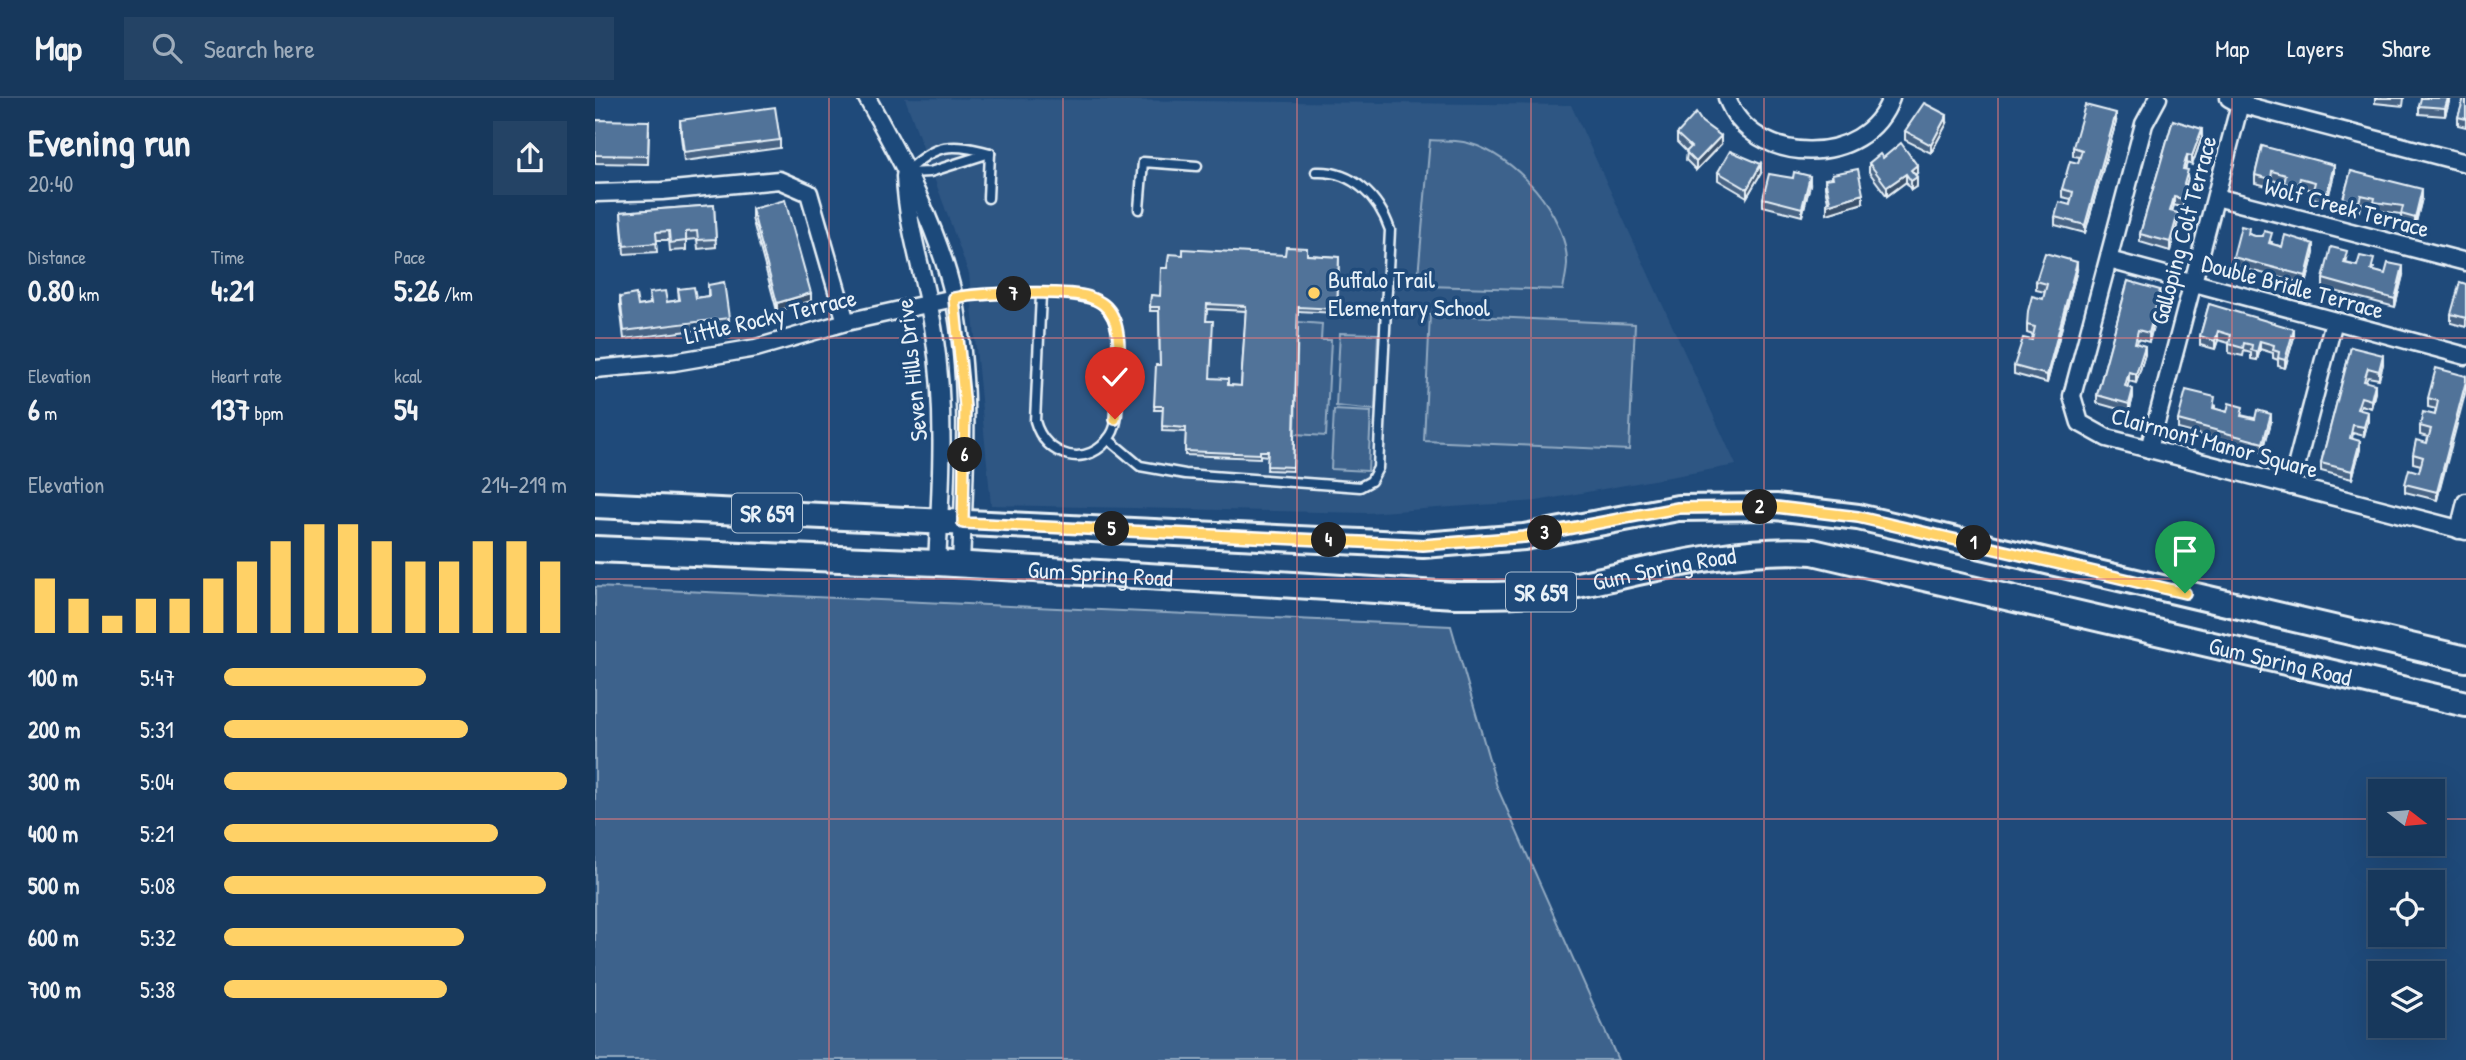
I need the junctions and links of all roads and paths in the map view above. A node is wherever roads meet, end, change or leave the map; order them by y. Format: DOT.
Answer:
graph roads {
  1 [pos="867,98"];
  2 [pos="1727,98"];
  3 [pos="1891,98"];
  4 [pos="2158,98"];
  5 [pos="2235,101"];
  6 [pos="990,153"];
  7 [pos="2466,163"];
  8 [pos="1197,166"];
  9 [pos="1316,172"];
  10 [pos="905,173"];
  11 [pos="595,193"];
  12 [pos="2216,197"];
  13 [pos="989,198"];
  14 [pos="1139,209"];
  15 [pos="2109,260"];
  16 [pos="2466,262"];
  17 [pos="2192,283"];
  18 [pos="1041,295"];
  19 [pos="954,298"];
  20 [pos="929,303"];
  21 [pos="2334,321"];
  22 [pos="846,322"];
  23 [pos="2466,356"];
  24 [pos="595,369"];
  25 [pos="1108,439"];
  26 [pos="2149,449"];
  27 [pos="2291,486"];
  28 [pos="2466,502"];
  29 [pos="595,505"];
  30 [pos="951,522"];
  31 [pos="2462,531"];
  32 [pos="595,548"];
  33 [pos="937,563"];
  34 [pos="961,565"];
  35 [pos="2466,659"];
  36 [pos="2466,704"];
  1 -- 10 [label="street, Seven Hills Drive"];
  2 -- 3 [label="street"];
  4 -- 15 [label="street, Clairmont Manor Square"];
  5 -- 7 [label="street"];
  5 -- 12 [label="street, Galloping Colt Terrace"];
  6 -- 10 [label="lane"];
  6 -- 10 [label="lane"];
  6 -- 13 [label="lane"];
  8 -- 14 [label="lane"];
  9 -- 25 [label="lane"];
  10 -- 19 [label="street, Seven Hills Drive"];
  10 -- 20 [label="street, Seven Hills Drive"];
  11 -- 22 [label="street"];
  12 -- 16 [label="street, Wolf Creek Terrace"];
  12 -- 17 [label="street, Galloping Colt Terrace"];
  15 -- 17 [label="street, Double Bridle Terrace"];
  15 -- 26 [label="street, Clairmont Manor Square"];
  17 -- 21 [label="street, Double Bridle Terrace"];
  17 -- 26 [label="street, Galloping Colt Terrace"];
  18 -- 19 [label="lane"];
  18 -- 25 [label="lane"];
  18 -- 25 [label="lane"];
  19 -- 20 [label="street, Little Rocky Terrace"];
  19 -- 30 [label="street, Seven Hills Drive"];
  20 -- 22 [label="street, Little Rocky Terrace"];
  20 -- 30 [label="street, Seven Hills Drive"];
  21 -- 23 [label="street, Double Bridle Terrace"];
  21 -- 27 [label="street"];
  22 -- 24 [label="street, Little Rocky Terrace"];
  26 -- 27 [label="street, Clairmont Manor Square"];
  27 -- 31 [label="street, Clairmont Manor Square"];
  28 -- 31 [label="street"];
  29 -- 30 [label="main road, Gum Spring Road / SR 659"];
  30 -- 33 [label="street, Seven Hills Drive"];
  30 -- 34 [label="street, Seven Hills Drive"];
  30 -- 35 [label="main road, Gum Spring Road / SR 659"];
  32 -- 33 [label="main road, Gum Spring Road / SR 659"];
  33 -- 34 [label="main road, Gum Spring Road / SR 659"];
  34 -- 36 [label="main road, Gum Spring Road / SR 659"];
}
